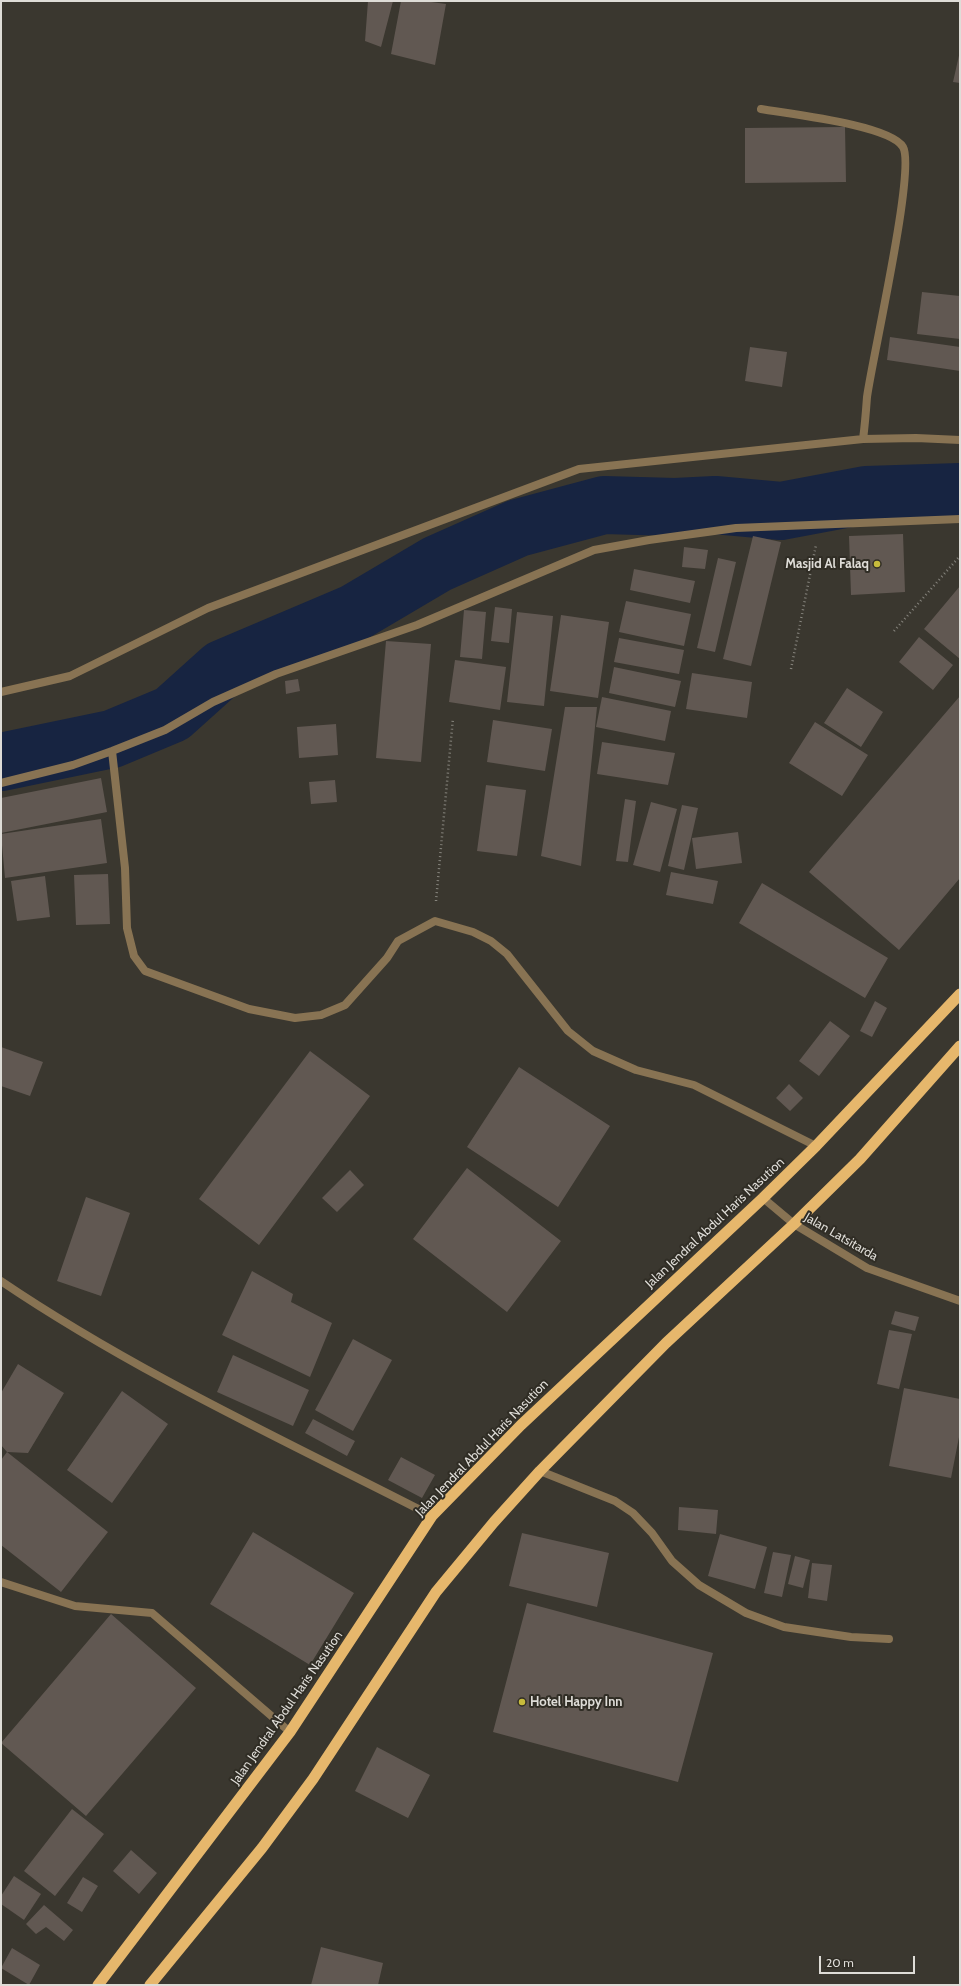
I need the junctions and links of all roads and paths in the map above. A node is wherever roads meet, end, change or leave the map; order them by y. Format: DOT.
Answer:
graph roads {
  1 [pos="761,109"];
  2 [pos="863,439"];
  3 [pos="960,440"];
  4 [pos="960,519"];
  5 [pos="820,525"];
  6 [pos="960,556"];
  7 [pos="894,631"];
  8 [pos="791,669"];
  9 [pos="1,692"];
  10 [pos="453,718"];
  11 [pos="112,751"];
  12 [pos="1,783"];
  13 [pos="435,921"];
  14 [pos="960,994"];
  15 [pos="960,1046"];
  16 [pos="816,1146"];
  17 [pos="763,1198"];
  18 [pos="794,1224"];
  19 [pos="1,1281"];
  20 [pos="960,1301"];
  21 [pos="540,1472"];
  22 [pos="432,1516"];
  23 [pos="1,1582"];
  24 [pos="889,1639"];
  25 [pos="290,1732"];
  26 [pos="98,1985"];
  27 [pos="150,1985"];
  1 -- 2 [label="street"];
  2 -- 3 [label="street"];
  2 -- 9 [label="street"];
  4 -- 5 [label="street"];
  5 -- 8 [label="path"];
  5 -- 11 [label="street"];
  6 -- 7 [label="path"];
  10 -- 13 [label="path"];
  11 -- 12 [label="street"];
  11 -- 13 [label="street"];
  13 -- 16 [label="street"];
  14 -- 16 [label="highway, Jalan Jendral Abdul Haris Nasution"];
  15 -- 18 [label="highway"];
  16 -- 17 [label="highway, Jalan Jendral Abdul Haris Nasution"];
  17 -- 18 [label="street, Jalan Latsitarda"];
  17 -- 22 [label="highway, Jalan Jendral Abdul Haris Nasution"];
  18 -- 20 [label="street, Jalan Latsitarda"];
  18 -- 21 [label="highway"];
  19 -- 22 [label="street"];
  21 -- 24 [label="street"];
  21 -- 27 [label="highway"];
  22 -- 25 [label="highway, Jalan Jendral Abdul Haris Nasution"];
  23 -- 25 [label="street"];
  25 -- 26 [label="highway, Jalan Jendral Abdul Haris Nasution"];
}
